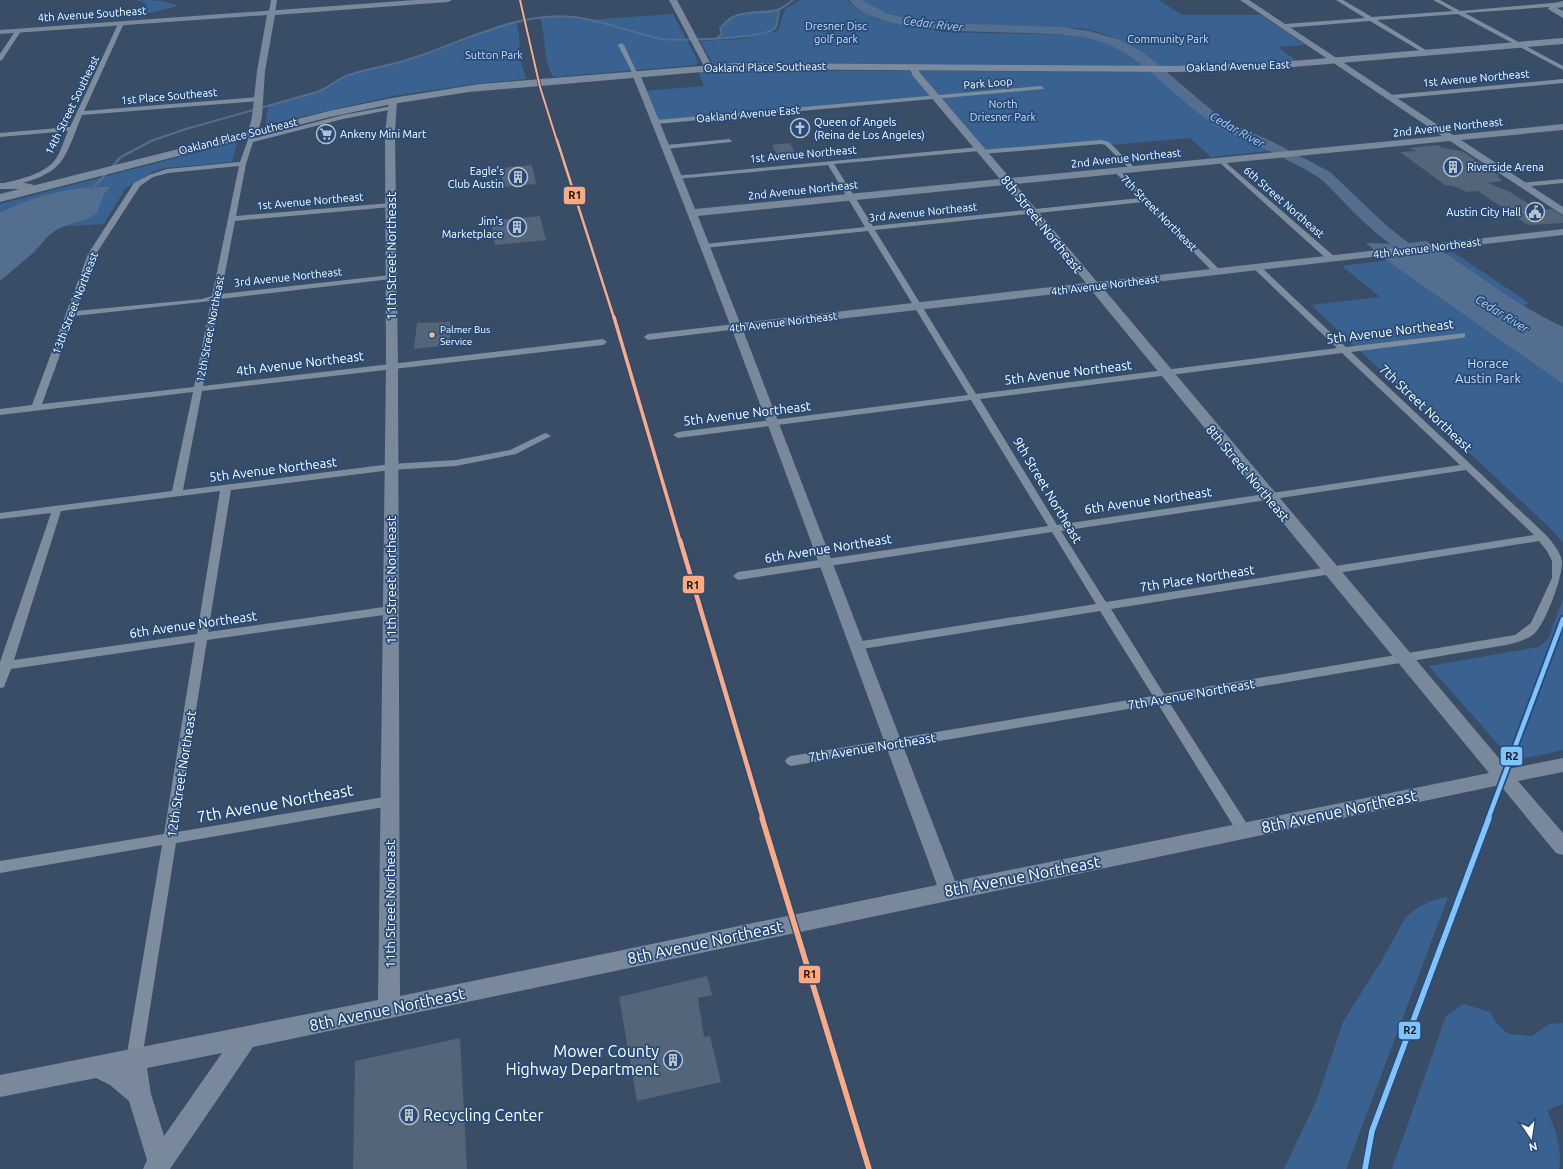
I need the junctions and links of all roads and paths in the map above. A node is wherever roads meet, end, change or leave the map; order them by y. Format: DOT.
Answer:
graph roads {
  1 [pos="274,0"];
  2 [pos="448,0"];
  3 [pos="673,0"];
  4 [pos="1244,0"];
  5 [pos="1339,0"];
  6 [pos="1436,0"];
  7 [pos="1532,0"];
  8 [pos="1563,4"];
  9 [pos="1543,6"];
  10 [pos="272,12"];
  11 [pos="1459,13"];
  12 [pos="1559,14"];
  13 [pos="1372,20"];
  14 [pos="121,23"];
  15 [pos="1284,26"];
  16 [pos="18,31"];
  17 [pos="0,32"];
  18 [pos="1563,41"];
  19 [pos="1519,44"];
  20 [pos="621,45"];
  21 [pos="1427,53"];
  22 [pos="0,59"];
  23 [pos="1337,61"];
  24 [pos="913,67"];
  25 [pos="710,68"];
  26 [pos="1563,68"];
  27 [pos="636,74"];
  28 [pos="1563,81"];
  29 [pos="1041,88"];
  30 [pos="1391,97"];
  31 [pos="936,98"];
  32 [pos="258,101"];
  33 [pos="392,104"];
  34 [pos="80,113"];
  35 [pos="656,122"];
  36 [pos="1563,127"];
  37 [pos="73,129"];
  38 [pos="0,135"];
  39 [pos="251,137"];
  40 [pos="1454,138"];
  41 [pos="729,142"];
  42 [pos="1107,143"];
  43 [pos="666,147"];
  44 [pos="980,150"];
  45 [pos="1221,161"];
  46 [pos="830,163"];
  47 [pos="243,164"];
  48 [pos="1134,170"];
  49 [pos="1117,171"];
  50 [pos="677,177"];
  51 [pos="1563,181"];
  52 [pos="1008,182"];
  53 [pos="1522,185"];
  54 [pos="1,192"];
  55 [pos="852,198"];
  56 [pos="1145,200"];
  57 [pos="391,205"];
  58 [pos="1032,211"];
  59 [pos="1563,212"];
  60 [pos="690,213"];
  61 [pos="231,219"];
  62 [pos="871,228"];
  63 [pos="1563,232"];
  64 [pos="704,246"];
  65 [pos="1332,259"];
  66 [pos="1257,268"];
  67 [pos="1218,272"];
  68 [pos="391,277"];
  69 [pos="1093,286"];
  70 [pos="216,297"];
  71 [pos="919,306"];
  72 [pos="70,314"];
  73 [pos="735,327"];
  74 [pos="1462,335"];
  75 [pos="648,337"];
  76 [pos="603,342"];
  77 [pos="1344,350"];
  78 [pos="392,366"];
  79 [pos="1165,372"];
  80 [pos="198,389"];
  81 [pos="974,397"];
  82 [pos="36,408"];
  83 [pos="0,412"];
  84 [pos="770,423"];
  85 [pos="678,435"];
  86 [pos="546,436"];
  87 [pos="391,467"];
  88 [pos="1468,467"];
  89 [pos="226,488"];
  90 [pos="177,494"];
  91 [pos="1268,497"];
  92 [pos="57,509"];
  93 [pos="0,516"];
  94 [pos="1054,528"];
  95 [pos="1542,537"];
  96 [pos="826,563"];
  97 [pos="1330,571"];
  98 [pos="738,576"];
  99 [pos="1557,578"];
  100 [pos="1102,606"];
  101 [pos="391,610"];
  102 [pos="202,637"];
  103 [pos="856,646"];
  104 [pos="1403,658"];
  105 [pos="3,666"];
  106 [pos="0,684"];
  107 [pos="1161,699"];
  108 [pos="893,744"];
  109 [pos="791,761"];
  110 [pos="1563,765"];
  111 [pos="1503,778"];
  112 [pos="390,801"];
  113 [pos="1244,831"];
  114 [pos="171,838"];
  115 [pos="1563,847"];
  116 [pos="0,867"];
  117 [pos="949,891"];
  118 [pos="389,1008"];
  119 [pos="246,1038"];
  120 [pos="134,1059"];
  121 [pos="98,1067"];
  122 [pos="0,1086"];
  123 [pos="139,1094"];
  124 [pos="157,1166"];
  1 -- 10 [label="street"];
  2 -- 10 [label="street, 4th Avenue Southeast"];
  3 -- 25 [label="street"];
  4 -- 15 [label="street"];
  5 -- 13 [label="street"];
  6 -- 11 [label="street"];
  7 -- 9 [label="street"];
  8 -- 9 [label="street"];
  8 -- 12 [label="main road"];
  9 -- 11 [label="street"];
  9 -- 12 [label="street"];
  10 -- 14 [label="street, 4th Avenue Southeast"];
  10 -- 32 [label="street"];
  11 -- 13 [label="street"];
  11 -- 19 [label="street"];
  13 -- 15 [label="street"];
  13 -- 21 [label="street"];
  14 -- 16 [label="street, 4th Avenue Southeast"];
  14 -- 34 [label="street, 14th Street Southeast"];
  15 -- 23 [label="street"];
  16 -- 17 [label="street, 4th Avenue Southeast"];
  16 -- 22 [label="street"];
  18 -- 19 [label="main road, Oakland Avenue East"];
  19 -- 21 [label="main road, Oakland Avenue East"];
  19 -- 26 [label="street"];
  20 -- 27 [label="street"];
  21 -- 23 [label="main road, Oakland Avenue East"];
  23 -- 24 [label="main road, Oakland Avenue East"];
  23 -- 30 [label="street"];
  24 -- 25 [label="main road, Oakland Place Southeast"];
  24 -- 31 [label="street, 8th Street Northeast"];
  25 -- 27 [label="main road, Oakland Place Southeast"];
  27 -- 33 [label="main road, Oakland Place Southeast"];
  27 -- 35 [label="street"];
  28 -- 30 [label="street, 1st Avenue Northeast"];
  29 -- 31 [label="street, Park Loop"];
  30 -- 40 [label="street"];
  31 -- 35 [label="street, Oakland Avenue East"];
  31 -- 44 [label="street, 8th Street Northeast"];
  32 -- 34 [label="street, 1st Place Southeast"];
  32 -- 39 [label="street"];
  33 -- 39 [label="main road, Oakland Place Southeast"];
  33 -- 57 [label="street, 11th Street Northeast"];
  34 -- 37 [label="street, 14th Street Southeast"];
  35 -- 43 [label="street"];
  36 -- 40 [label="street, 2nd Avenue Northeast"];
  37 -- 38 [label="street"];
  37 -- 54 [label="street, 14th Street Southeast"];
  39 -- 47 [label="street, 12th Street Northeast"];
  39 -- 54 [label="main road, Oakland Place Southeast"];
  40 -- 45 [label="street, 2nd Avenue Northeast"];
  40 -- 53 [label="street"];
  41 -- 43 [label="street"];
  42 -- 44 [label="street, 1st Avenue Northeast"];
  42 -- 48 [label="street, 7th Street Northeast"];
  43 -- 50 [label="street"];
  44 -- 46 [label="street, 1st Avenue Northeast"];
  44 -- 52 [label="street, 8th Street Northeast"];
  45 -- 48 [label="street, 2nd Avenue Northeast"];
  45 -- 65 [label="street, 6th Street Northeast"];
  46 -- 50 [label="street, 1st Avenue Northeast"];
  46 -- 55 [label="street, 9th Street Northeast"];
  47 -- 61 [label="street, 12th Street Northeast"];
  47 -- 72 [label="street, 13th Street Northeast"];
  48 -- 49 [label="street, 2nd Avenue Northeast"];
  49 -- 52 [label="street, 2nd Avenue Northeast"];
  49 -- 56 [label="street, 7th Street Northeast"];
  50 -- 60 [label="street"];
  51 -- 53 [label="street"];
  52 -- 55 [label="street, 2nd Avenue Northeast"];
  52 -- 58 [label="street, 8th Street Northeast"];
  53 -- 59 [label="street"];
  55 -- 60 [label="street, 2nd Avenue Northeast"];
  55 -- 62 [label="street, 9th Street Northeast"];
  56 -- 58 [label="street, 3rd Avenue Northeast"];
  56 -- 67 [label="street, 7th Street Northeast"];
  57 -- 61 [label="street, 1st Avenue Northeast"];
  57 -- 68 [label="street, 11th Street Northeast"];
  58 -- 62 [label="street, 3rd Avenue Northeast"];
  58 -- 69 [label="street, 8th Street Northeast"];
  60 -- 64 [label="street"];
  61 -- 70 [label="street, 12th Street Northeast"];
  62 -- 64 [label="street, 3rd Avenue Northeast"];
  62 -- 71 [label="street, 9th Street Northeast"];
  63 -- 65 [label="street, 4th Avenue Northeast"];
  64 -- 73 [label="street"];
  65 -- 66 [label="street, 4th Avenue Northeast"];
  66 -- 67 [label="street, 4th Avenue Northeast"];
  66 -- 77 [label="street, 7th Street Northeast"];
  67 -- 69 [label="street, 4th Avenue Northeast"];
  68 -- 70 [label="street, 3rd Avenue Northeast"];
  68 -- 78 [label="street, 11th Street Northeast"];
  69 -- 71 [label="street, 4th Avenue Northeast"];
  69 -- 79 [label="street, 8th Street Northeast"];
  70 -- 72 [label="street, 3rd Avenue Northeast"];
  70 -- 80 [label="street, 12th Street Northeast"];
  71 -- 73 [label="street, 4th Avenue Northeast"];
  71 -- 81 [label="street, 9th Street Northeast"];
  72 -- 82 [label="street, 13th Street Northeast"];
  73 -- 75 [label="street, 4th Avenue Northeast"];
  73 -- 84 [label="street"];
  74 -- 77 [label="street, 5th Avenue Northeast"];
  76 -- 78 [label="street, 4th Avenue Northeast"];
  77 -- 79 [label="street, 5th Avenue Northeast"];
  77 -- 88 [label="street, 7th Street Northeast"];
  78 -- 80 [label="street, 4th Avenue Northeast"];
  78 -- 87 [label="street, 11th Street Northeast"];
  79 -- 81 [label="street, 5th Avenue Northeast"];
  79 -- 91 [label="street, 8th Street Northeast"];
  80 -- 82 [label="street, 4th Avenue Northeast"];
  80 -- 90 [label="street, 12th Street Northeast"];
  81 -- 84 [label="street, 5th Avenue Northeast"];
  81 -- 94 [label="street, 9th Street Northeast"];
  82 -- 83 [label="street, 4th Avenue Northeast"];
  84 -- 85 [label="street, 5th Avenue Northeast"];
  84 -- 96 [label="street"];
  86 -- 87 [label="street, 5th Avenue Northeast"];
  87 -- 89 [label="street, 5th Avenue Northeast"];
  87 -- 101 [label="street, 11th Street Northeast"];
  88 -- 91 [label="street, 6th Avenue Northeast"];
  88 -- 95 [label="street, 7th Street Northeast"];
  89 -- 90 [label="street, 5th Avenue Northeast"];
  89 -- 102 [label="street, 12th Street Northeast"];
  90 -- 92 [label="street, 5th Avenue Northeast"];
  91 -- 94 [label="street, 6th Avenue Northeast"];
  91 -- 97 [label="street, 8th Street Northeast"];
  92 -- 93 [label="street, 5th Avenue Northeast"];
  92 -- 105 [label="street"];
  94 -- 96 [label="street, 6th Avenue Northeast"];
  94 -- 100 [label="street, 9th Street Northeast"];
  95 -- 97 [label="street, 7th Place Northeast"];
  95 -- 99 [label="street, 7th Street Northeast"];
  96 -- 98 [label="street, 6th Avenue Northeast"];
  96 -- 103 [label="street"];
  97 -- 100 [label="street, 7th Place Northeast"];
  97 -- 104 [label="street, 8th Street Northeast"];
  99 -- 104 [label="street, 7th Avenue Northeast"];
  100 -- 103 [label="street, 7th Place Northeast"];
  100 -- 107 [label="street, 9th Street Northeast"];
  101 -- 102 [label="street, 6th Avenue Northeast"];
  101 -- 112 [label="street, 11th Street Northeast"];
  102 -- 105 [label="street, 6th Avenue Northeast"];
  102 -- 114 [label="street, 12th Street Northeast"];
  103 -- 108 [label="street"];
  104 -- 107 [label="street, 7th Avenue Northeast"];
  104 -- 111 [label="street, 8th Street Northeast"];
  105 -- 106 [label="street"];
  107 -- 108 [label="street, 7th Avenue Northeast"];
  107 -- 113 [label="street, 9th Street Northeast"];
  108 -- 109 [label="street, 7th Avenue Northeast"];
  108 -- 117 [label="street"];
  110 -- 111 [label="street, 8th Avenue Northeast"];
  111 -- 113 [label="street, 8th Avenue Northeast"];
  111 -- 115 [label="street, 8th Street Northeast"];
  112 -- 114 [label="street, 7th Avenue Northeast"];
  112 -- 118 [label="street, 11th Street Northeast"];
  113 -- 117 [label="street, 8th Avenue Northeast"];
  114 -- 116 [label="street, 7th Avenue Northeast"];
  114 -- 120 [label="street, 12th Street Northeast"];
  117 -- 118 [label="street, 8th Avenue Northeast"];
  118 -- 119 [label="street, 8th Avenue Northeast"];
  119 -- 120 [label="street, 8th Avenue Northeast"];
  119 -- 124 [label="street"];
  120 -- 121 [label="street, 8th Avenue Northeast"];
  120 -- 123 [label="street"];
  121 -- 122 [label="street, 8th Avenue Northeast"];
  121 -- 123 [label="street"];
  123 -- 124 [label="street"];
}
